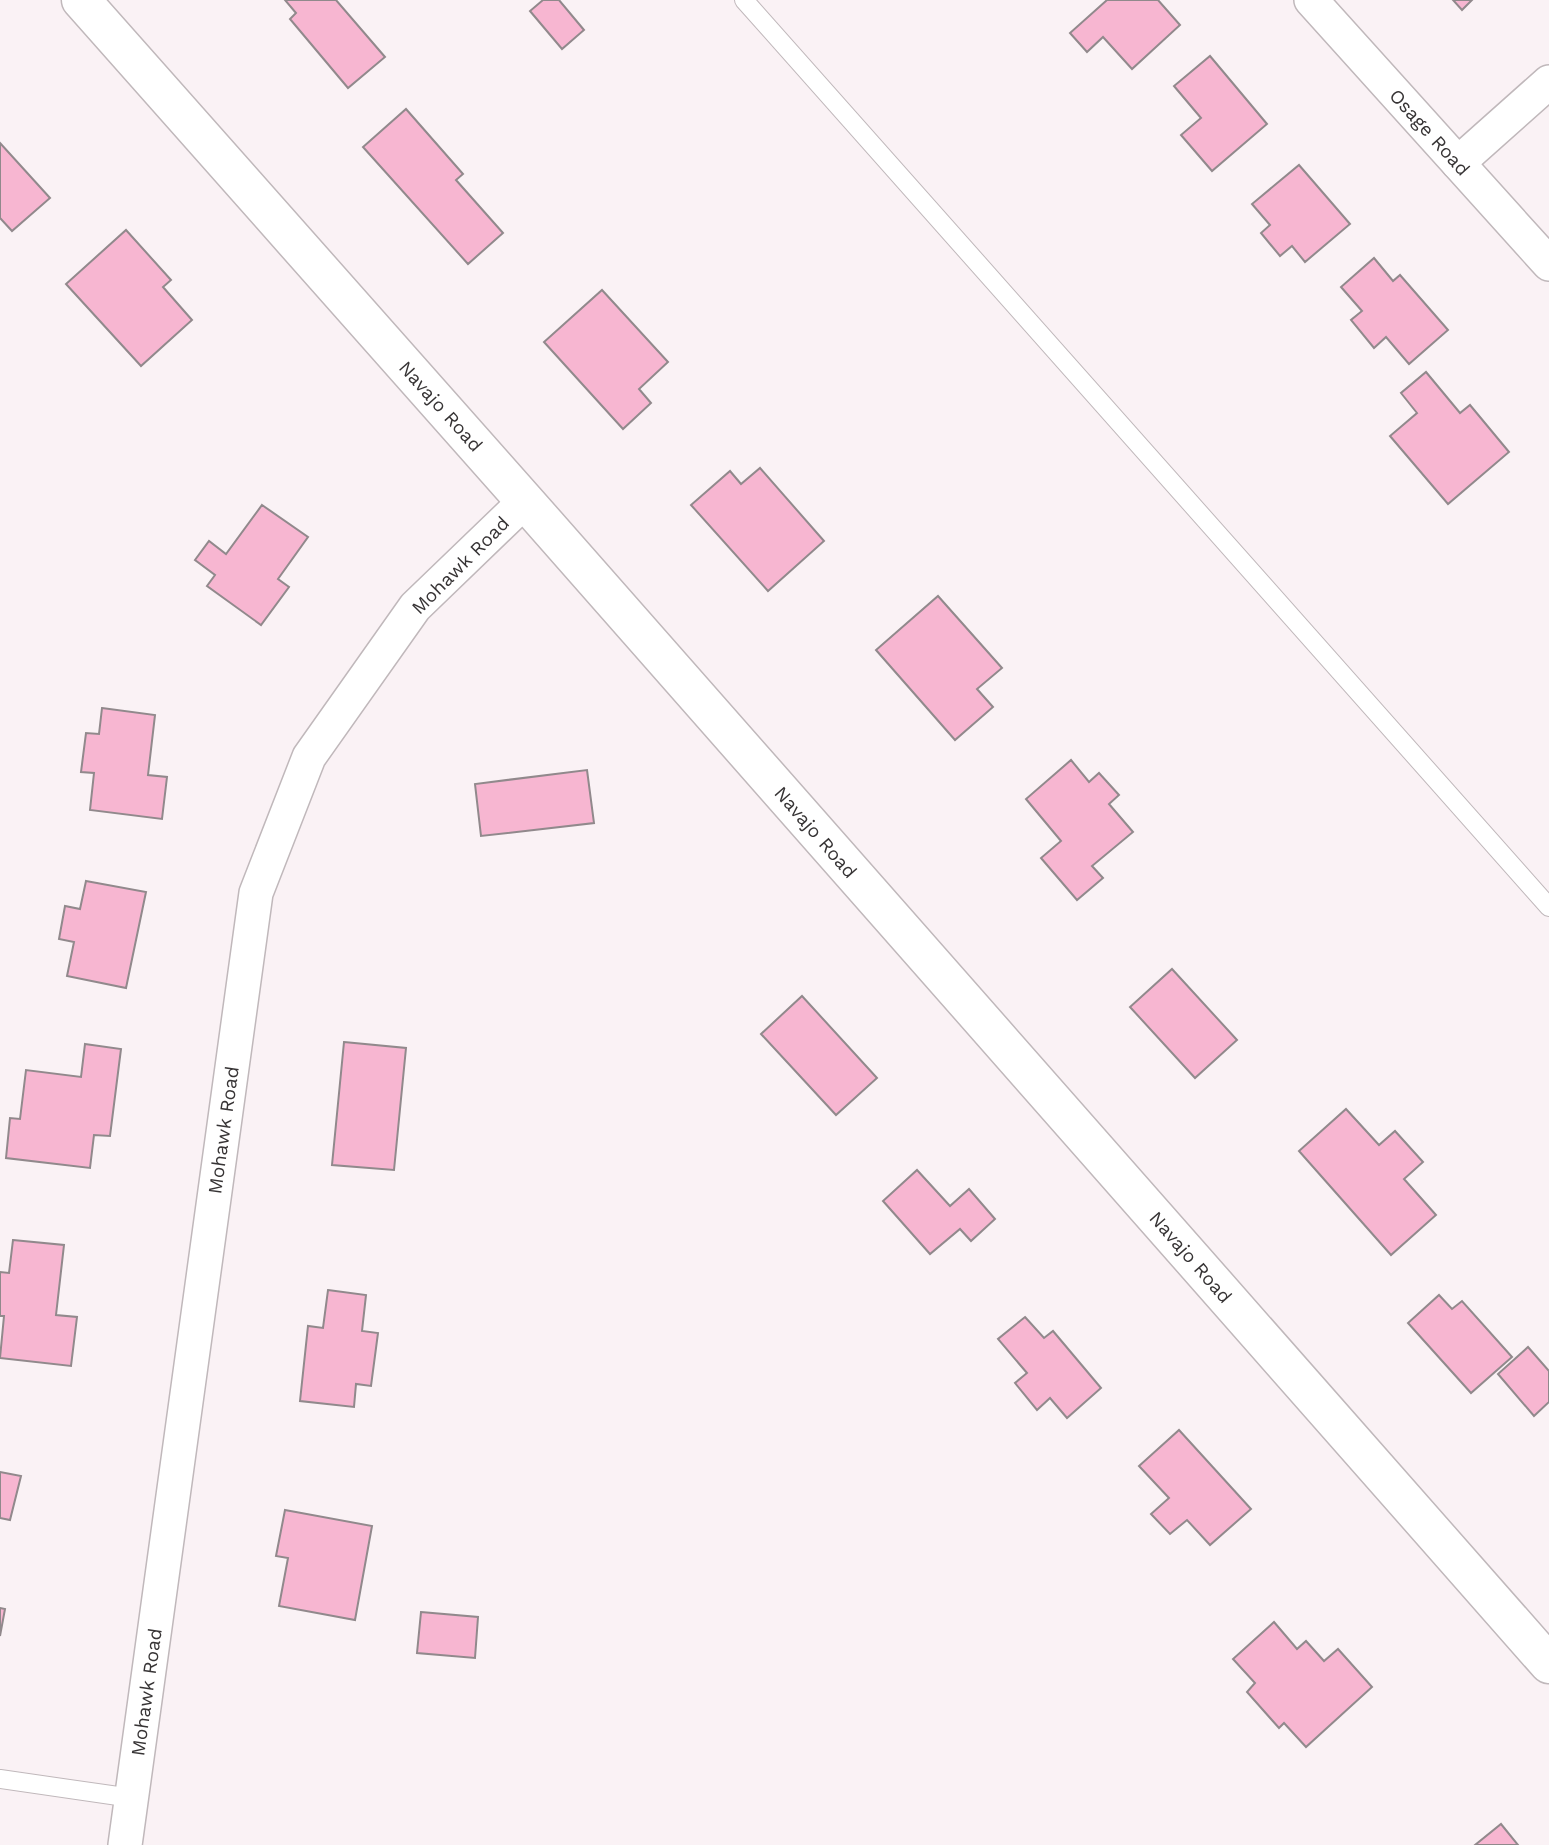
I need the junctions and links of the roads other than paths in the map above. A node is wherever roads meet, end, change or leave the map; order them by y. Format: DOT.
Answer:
graph roads {
  1 [pos="81,0"];
  2 [pos="744,0"];
  3 [pos="1311,0"];
  4 [pos="1549,82"];
  5 [pos="1458,163"];
  6 [pos="1549,264"];
  7 [pos="525,501"];
  8 [pos="1549,907"];
  9 [pos="1549,1664"];
  10 [pos="0,1779"];
  11 [pos="132,1798"];
  12 [pos="125,1845"];
  1 -- 7 [label="main road, Navajo Road"];
  2 -- 8 [label="lane"];
  3 -- 5 [label="street, Osage Road"];
  4 -- 5 [label="street"];
  5 -- 6 [label="street, Osage Road"];
  7 -- 9 [label="main road, Navajo Road"];
  7 -- 11 [label="street, Mohawk Road"];
  10 -- 11 [label="lane"];
  11 -- 12 [label="street, Mohawk Road"];
}
